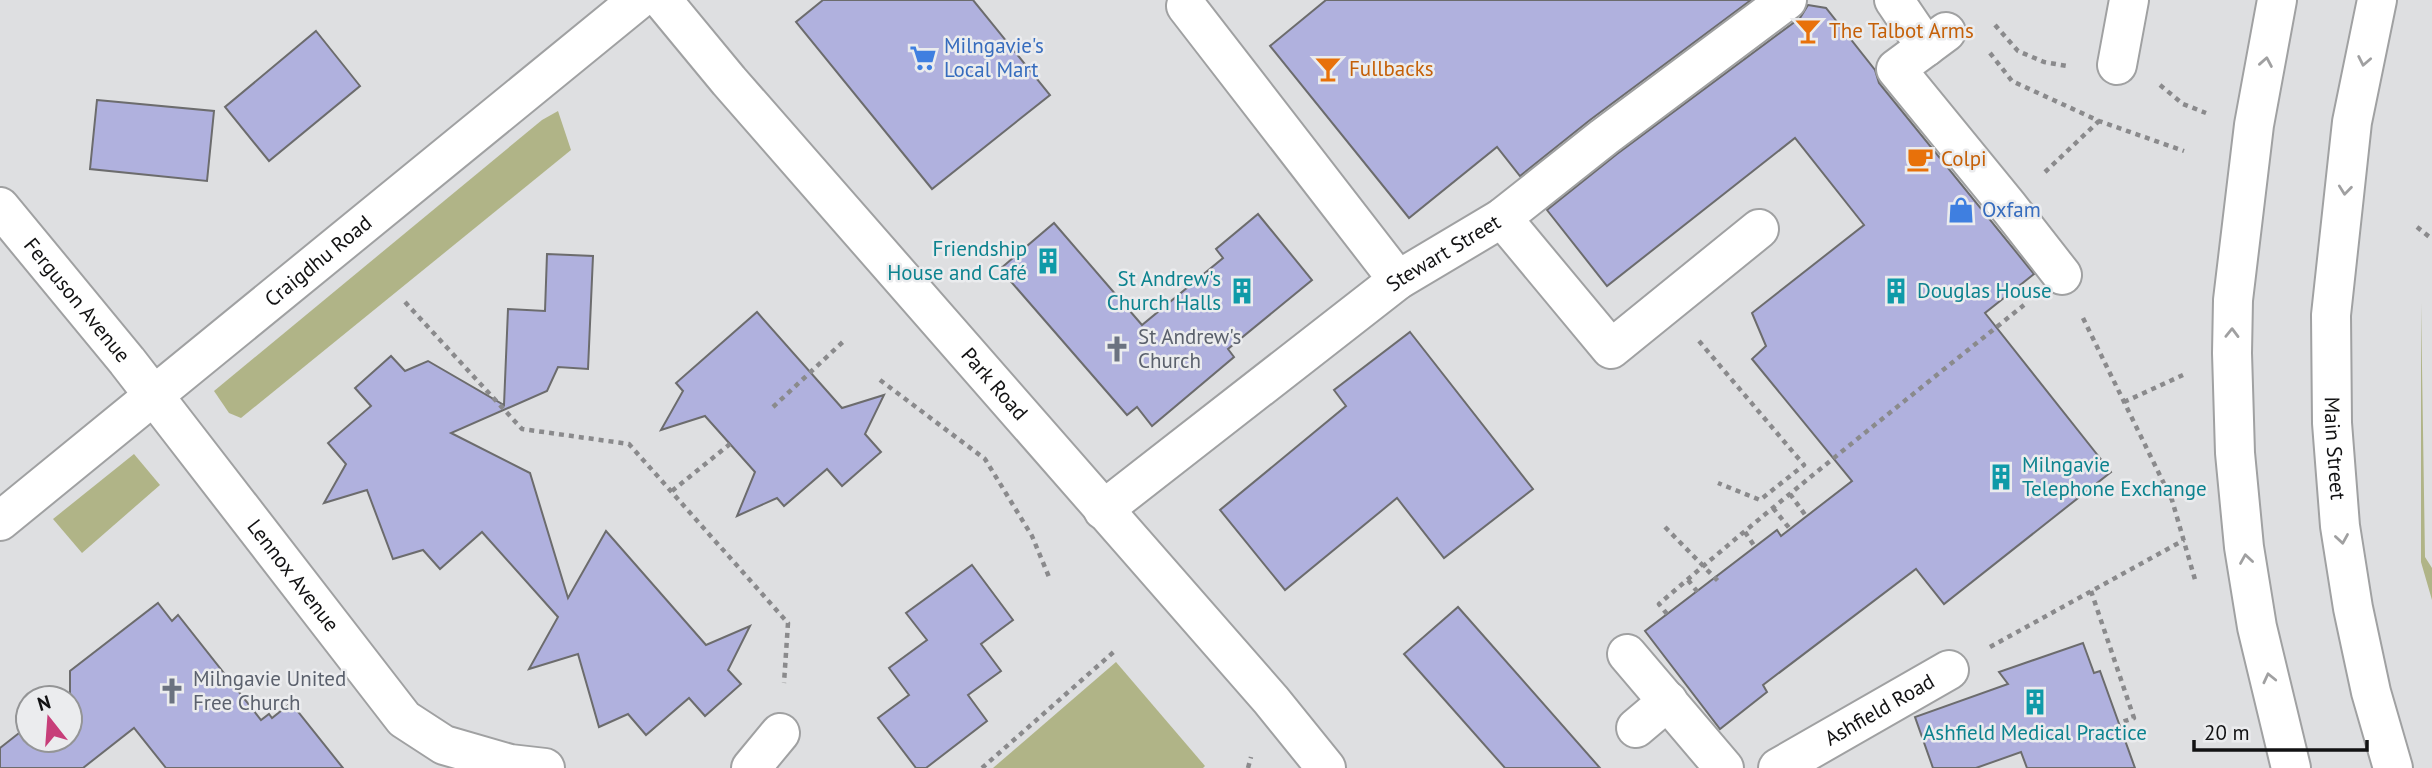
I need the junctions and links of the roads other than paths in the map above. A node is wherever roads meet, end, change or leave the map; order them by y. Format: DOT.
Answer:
graph roads {
  1 [pos="638,0"];
  2 [pos="662,0"];
  3 [pos="1787,0"];
  4 [pos="1894,0"];
  5 [pos="2129,0"];
  6 [pos="2277,0"];
  7 [pos="2377,0"];
  8 [pos="1186,6"];
  9 [pos="2116,65"];
  10 [pos="0,207"];
  11 [pos="1502,218"];
  12 [pos="1759,229"];
  13 [pos="2062,275"];
  14 [pos="1398,280"];
  15 [pos="152,396"];
  16 [pos="1103,510"];
  17 [pos="0,521"];
  18 [pos="1627,654"];
  19 [pos="1949,670"];
  20 [pos="1668,701"];
  21 [pos="1636,728"];
  22 [pos="780,733"];
  23 [pos="439,756"];
  24 [pos="1803,762"];
  25 [pos="545,768"];
  26 [pos="751,768"];
  27 [pos="1326,768"];
  28 [pos="1724,768"];
  29 [pos="2291,768"];
  30 [pos="2393,768"];
  1 -- 15 [label="main road, Craigdhu Road"];
  2 -- 16 [label="main road, Park Road"];
  3 -- 11 [label="main road, Stewart Street"];
  4 -- 13 [label="main road"];
  5 -- 9 [label="main road"];
  29 -- 6 [label="main road, one-way"];
  7 -- 30 [label="main road, Main Street, one-way"];
  8 -- 14 [label="main road"];
  10 -- 15 [label="main road, Ferguson Avenue"];
  11 -- 12 [label="main road"];
  11 -- 14 [label="main road, Stewart Street"];
  14 -- 16 [label="main road, Stewart Street"];
  15 -- 17 [label="main road, Craigdhu Road"];
  15 -- 23 [label="main road, Lennox Avenue"];
  16 -- 27 [label="main road, Park Road"];
  18 -- 20 [label="main road"];
  19 -- 24 [label="main road, Ashfield Road"];
  20 -- 21 [label="main road"];
  20 -- 28 [label="main road"];
  22 -- 26 [label="main road"];
  23 -- 25 [label="main road, Lennox Avenue"];
}
